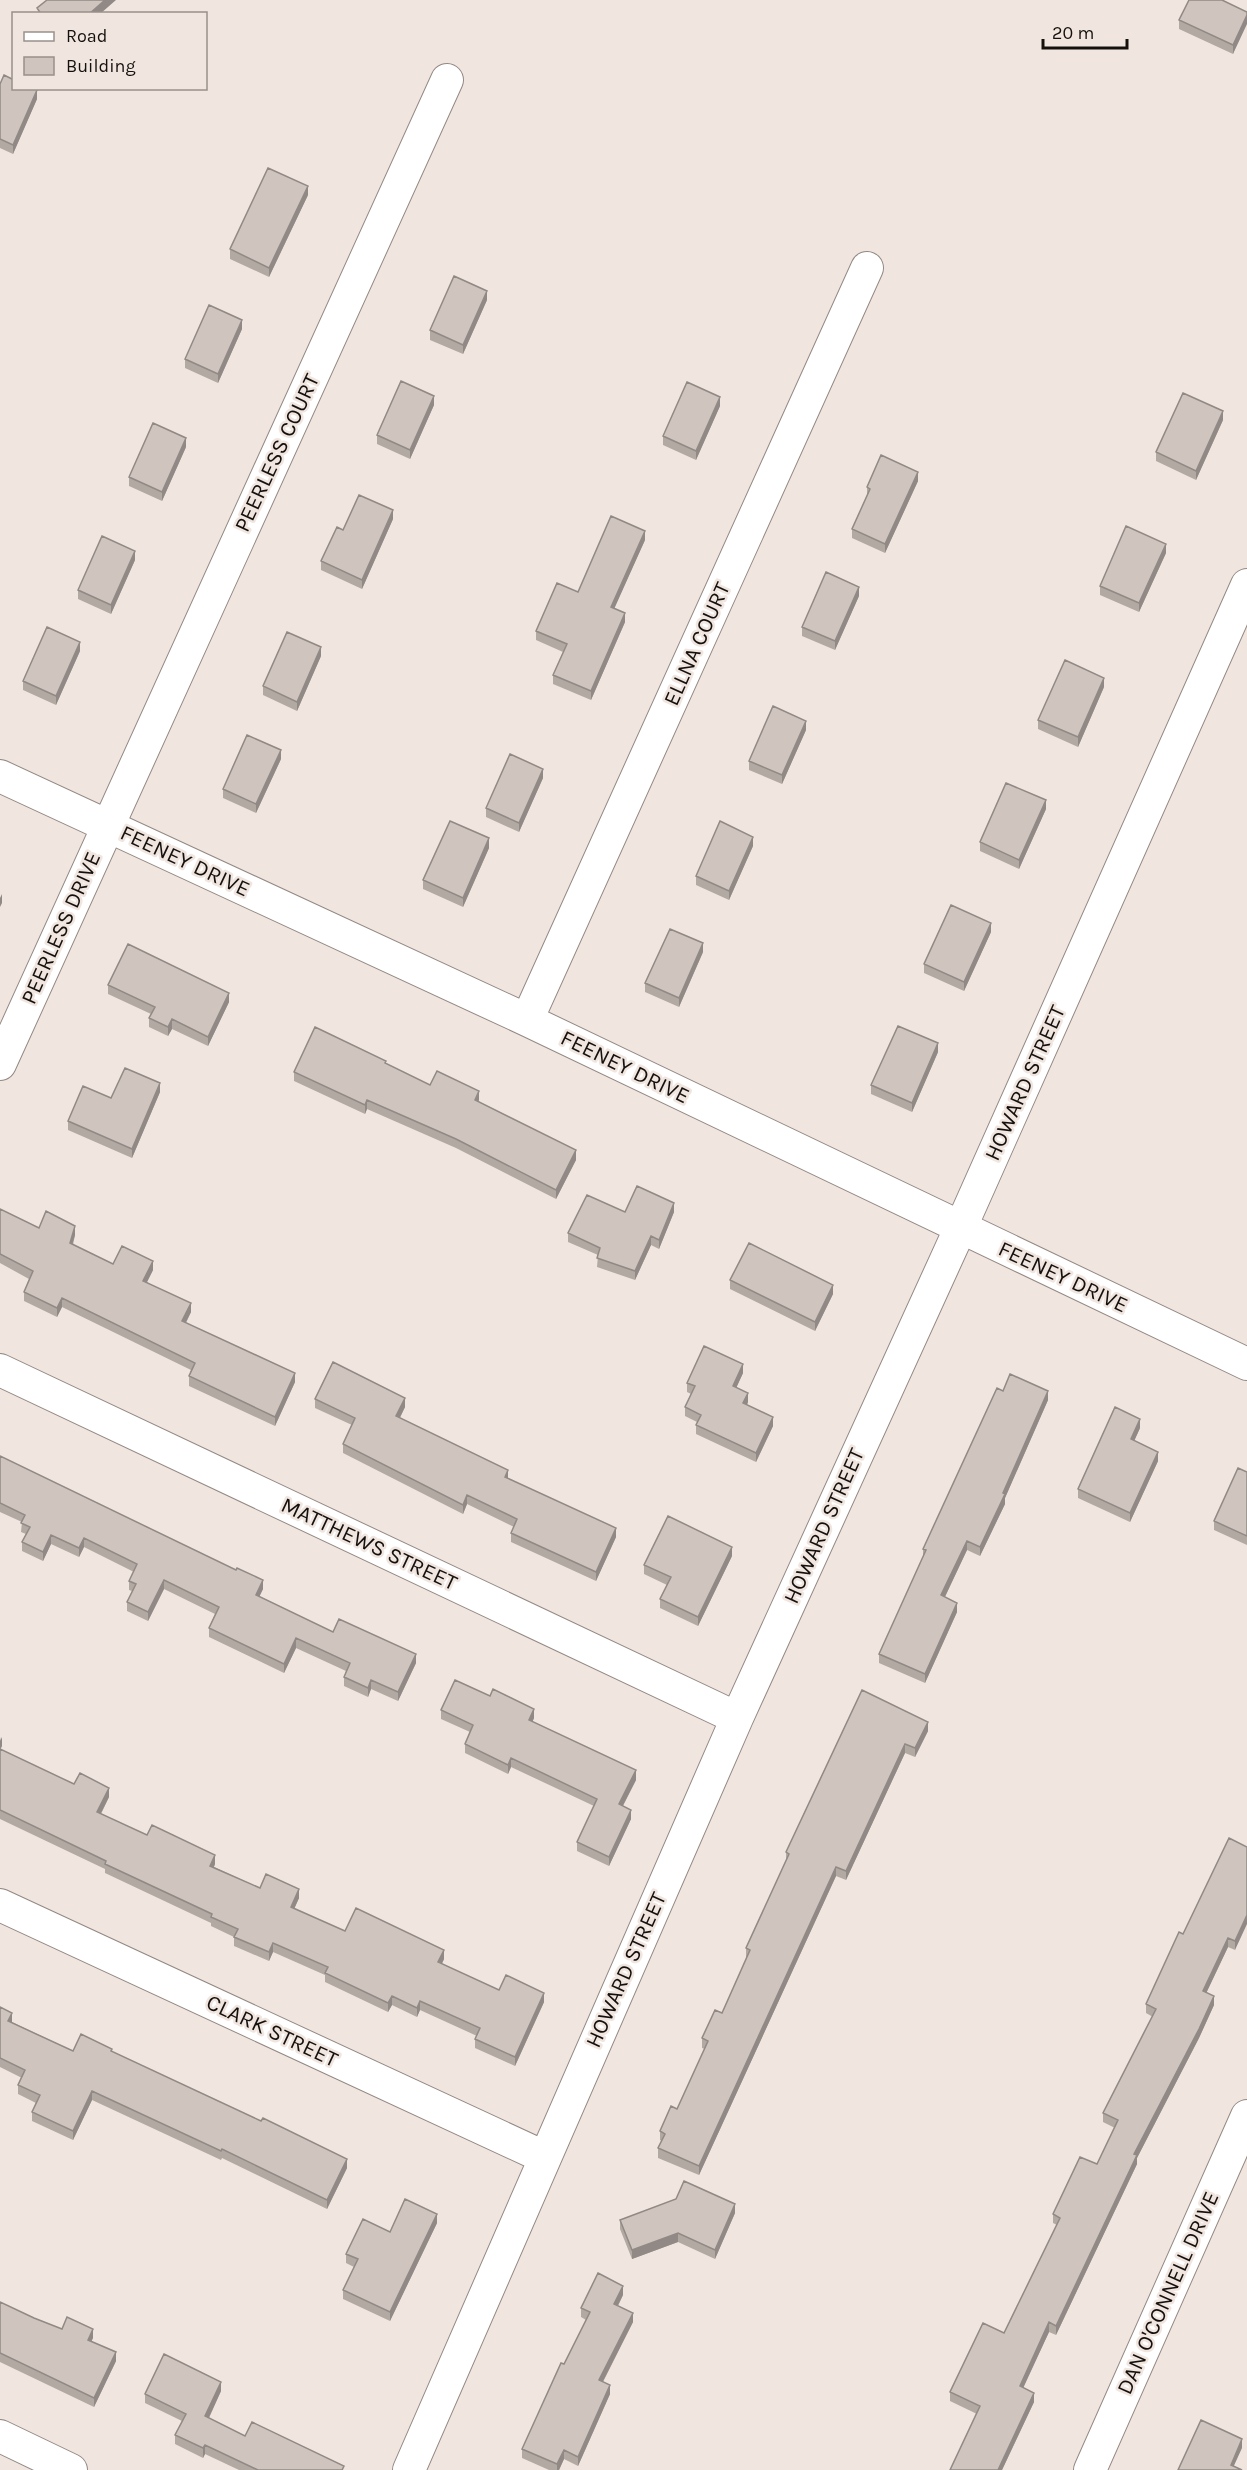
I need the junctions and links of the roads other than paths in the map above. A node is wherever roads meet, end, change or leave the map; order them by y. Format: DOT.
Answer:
graph roads {
  1 [pos="447,80"];
  2 [pos="867,268"];
  3 [pos="1247,585"];
  4 [pos="0,776"];
  5 [pos="107,825"];
  6 [pos="527,1020"];
  7 [pos="0,1064"];
  8 [pos="960,1229"];
  9 [pos="1247,1364"];
  10 [pos="0,1370"];
  11 [pos="737,1718"];
  12 [pos="0,1905"];
  13 [pos="1247,2116"];
  14 [pos="544,2157"];
  15 [pos="0,2436"];
  16 [pos="71,2470"];
  17 [pos="409,2470"];
  18 [pos="1090,2470"];
  1 -- 5 [label="street, PEERLESS COURT"];
  2 -- 6 [label="street, ELLNA COURT"];
  3 -- 8 [label="street, HOWARD STREET"];
  4 -- 5 [label="street, FEENEY DRIVE"];
  5 -- 6 [label="street, FEENEY DRIVE"];
  5 -- 7 [label="street, PEERLESS DRIVE"];
  6 -- 8 [label="street, FEENEY DRIVE"];
  8 -- 9 [label="street, FEENEY DRIVE"];
  8 -- 11 [label="street, HOWARD STREET"];
  10 -- 11 [label="street, MATTHEWS STREET"];
  11 -- 14 [label="street, HOWARD STREET"];
  12 -- 14 [label="street, CLARK STREET"];
  13 -- 18 [label="street, DAN O'CONNELL DRIVE"];
  14 -- 17 [label="street, HOWARD STREET"];
  15 -- 16 [label="street"];
}
